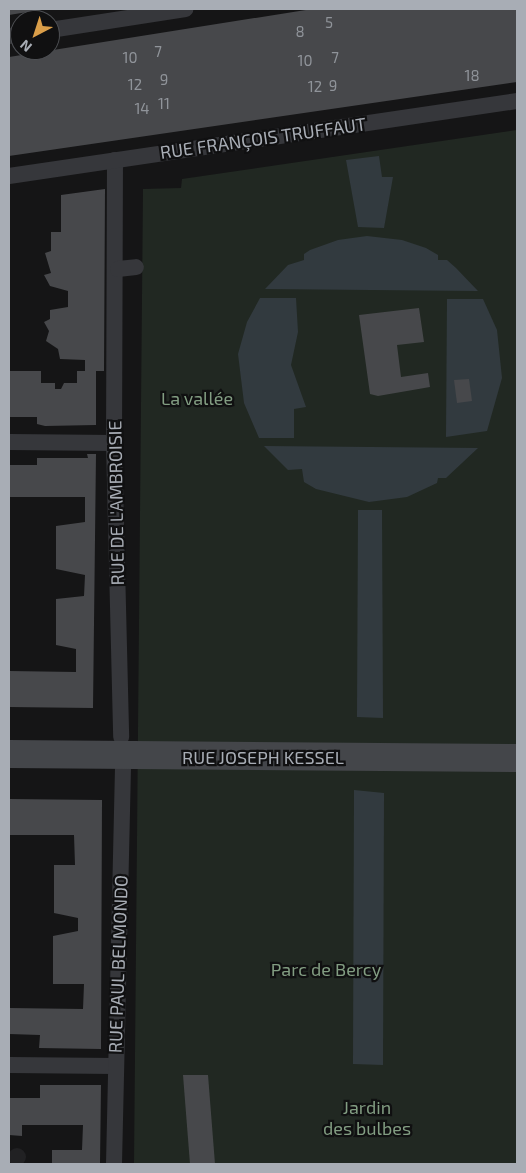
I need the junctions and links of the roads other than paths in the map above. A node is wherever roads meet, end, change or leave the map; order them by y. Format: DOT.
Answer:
graph roads {
  1 [pos="185,9"];
  2 [pos="60,28"];
  3 [pos="517,101"];
  4 [pos="115,160"];
  5 [pos="9,176"];
  6 [pos="136,267"];
  7 [pos="118,268"];
  8 [pos="9,442"];
  9 [pos="114,443"];
  10 [pos="121,737"];
  11 [pos="9,754"];
  12 [pos="517,758"];
  13 [pos="123,764"];
  14 [pos="9,1065"];
  15 [pos="115,1066"];
  16 [pos="114,1164"];
  1 -- 2 [label="street"];
  3 -- 4 [label="street, RUE FRANÇOIS TRUFFAUT"];
  4 -- 5 [label="street, RUE FRANÇOIS TRUFFAUT"];
  4 -- 7 [label="street, RUE DE L'AMBROISIE"];
  6 -- 7 [label="street"];
  7 -- 9 [label="street, RUE DE L'AMBROISIE"];
  8 -- 9 [label="street"];
  9 -- 10 [label="street, RUE DE L'AMBROISIE"];
  11 -- 12 [label="main road, RUE JOSEPH KESSEL"];
  13 -- 15 [label="street, RUE PAUL BELMONDO"];
  14 -- 15 [label="street"];
  15 -- 16 [label="street, RUE PAUL BELMONDO"];
}
